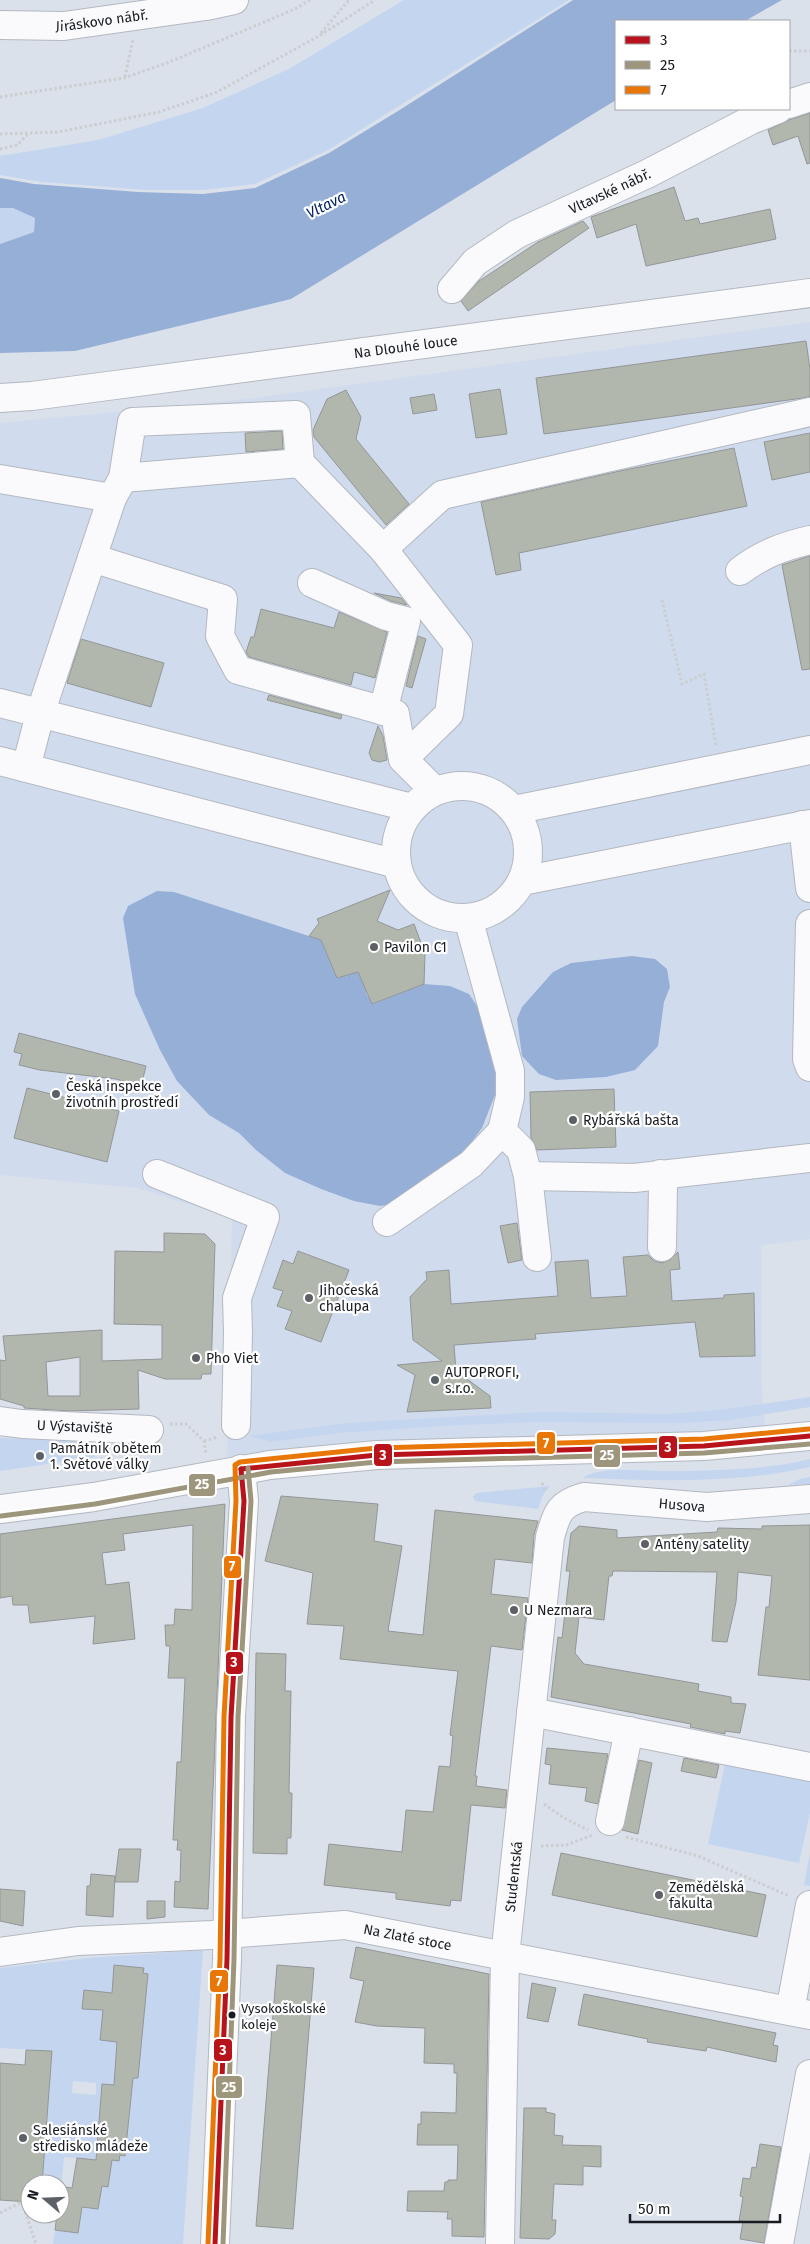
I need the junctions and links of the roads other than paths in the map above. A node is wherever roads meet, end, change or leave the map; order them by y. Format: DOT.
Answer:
graph roads {
  1 [pos="234,0"];
  2 [pos="143,10"];
  3 [pos="0,25"];
  4 [pos="810,97"];
  5 [pos="790,104"];
  6 [pos="776,110"];
  7 [pos="452,289"];
  8 [pos="810,293"];
  9 [pos="0,398"];
  10 [pos="810,412"];
  11 [pos="300,463"];
  12 [pos="0,479"];
  13 [pos="118,488"];
  14 [pos="810,540"];
  15 [pos="383,549"];
  16 [pos="92,558"];
  17 [pos="740,571"];
  18 [pos="312,583"];
  19 [pos="0,703"];
  20 [pos="383,711"];
  21 [pos="40,714"];
  22 [pos="810,750"];
  23 [pos="403,759"];
  24 [pos="13,764"];
  25 [pos="435,790"];
  26 [pos="412,808"];
  27 [pos="514,810"];
  28 [pos="807,825"];
  29 [pos="397,864"];
  30 [pos="522,881"];
  31 [pos="810,888"];
  32 [pos="468,918"];
  33 [pos="810,924"];
  34 [pos="810,1067"];
  35 [pos="502,1131"];
  36 [pos="810,1158"];
  37 [pos="157,1174"];
  38 [pos="660,1174"];
  39 [pos="528,1176"];
  40 [pos="388,1222"];
  41 [pos="662,1247"];
  42 [pos="537,1258"];
  43 [pos="0,1421"];
  44 [pos="149,1430"];
  45 [pos="228,1431"];
  46 [pos="810,1436"];
  47 [pos="241,1469"];
  48 [pos="810,1500"];
  49 [pos="0,1509"];
  50 [pos="558,1512"];
  51 [pos="531,1712"];
  52 [pos="629,1731"];
  53 [pos="810,1767"];
  54 [pos="618,1829"];
  55 [pos="810,1905"];
  56 [pos="226,1934"];
  57 [pos="0,1952"];
  58 [pos="505,1956"];
  59 [pos="800,2013"];
  60 [pos="810,2074"];
  61 [pos="215,2244"];
  62 [pos="500,2244"];
  63 [pos="780,2244"];
  1 -- 2 [label="street, Jiráskovo nábř."];
  2 -- 3 [label="street, Jiráskovo nábř."];
  4 -- 5 [label="street"];
  6 -- 7 [label="street, Vltavské nábř."];
  8 -- 9 [label="street, Na Dlouhé louce"];
  10 -- 15 [label="street"];
  11 -- 13 [label="street"];
  11 -- 13 [label="street"];
  11 -- 15 [label="street"];
  12 -- 13 [label="street"];
  13 -- 16 [label="street"];
  14 -- 17 [label="street"];
  15 -- 23 [label="street"];
  16 -- 20 [label="street"];
  16 -- 21 [label="street"];
  18 -- 20 [label="street"];
  19 -- 21 [label="street"];
  20 -- 23 [label="street"];
  21 -- 24 [label="street"];
  21 -- 26 [label="street"];
  22 -- 27 [label="street"];
  23 -- 25 [label="street"];
  24 -- 29 [label="street"];
  25 -- 26 [label="street"];
  25 -- 27 [label="street"];
  26 -- 29 [label="street"];
  27 -- 30 [label="street"];
  28 -- 30 [label="street"];
  28 -- 31 [label="street"];
  29 -- 32 [label="street"];
  30 -- 32 [label="street"];
  32 -- 35 [label="street"];
  33 -- 34 [label="street"];
  35 -- 39 [label="street"];
  35 -- 40 [label="street"];
  36 -- 38 [label="street"];
  37 -- 45 [label="street"];
  38 -- 39 [label="street"];
  38 -- 41 [label="street"];
  39 -- 42 [label="street"];
  43 -- 44 [label="street, U Výstaviště"];
  46 -- 47 [label="street"];
  47 -- 49 [label="street"];
  47 -- 56 [label="street"];
  48 -- 50 [label="street, Husova"];
  50 -- 51 [label="street, Studentská"];
  51 -- 52 [label="street"];
  51 -- 58 [label="street, Studentská"];
  52 -- 53 [label="street"];
  52 -- 54 [label="street"];
  55 -- 59 [label="street"];
  56 -- 57 [label="street, Na Zlaté stoce"];
  56 -- 58 [label="street, Na Zlaté stoce"];
  56 -- 61 [label="street"];
  58 -- 59 [label="street, Na Zlaté stoce"];
  58 -- 62 [label="street, Studentská"];
  60 -- 63 [label="street"];
}
